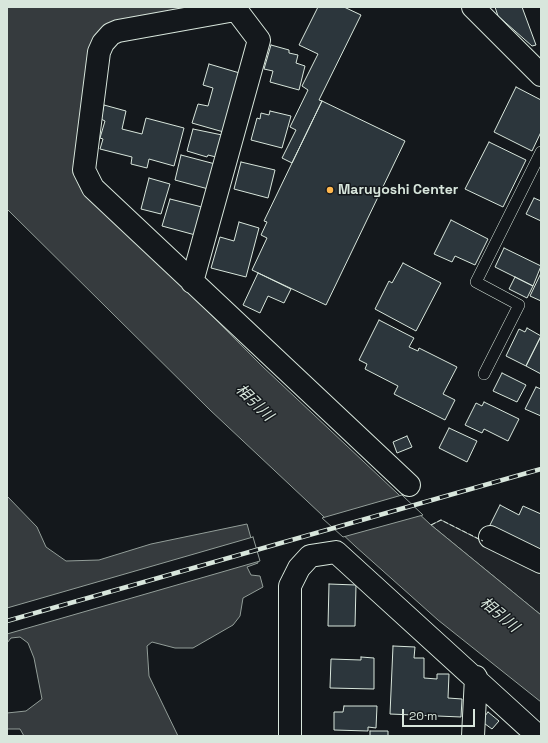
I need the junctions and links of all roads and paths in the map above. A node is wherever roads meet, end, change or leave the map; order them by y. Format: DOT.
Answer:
graph roads {
  1 [pos="473,7"];
  2 [pos="234,9"];
  3 [pos="541,75"];
  4 [pos="541,152"];
  5 [pos="192,282"];
  6 [pos="484,374"];
  7 [pos="409,485"];
  8 [pos="490,537"];
  9 [pos="541,562"];
  10 [pos="476,677"];
  11 [pos="290,736"];
  12 [pos="473,736"];
  13 [pos="538,736"];
  1 -- 3 [label="street"];
  2 -- 5 [label="street"];
  2 -- 5 [label="street"];
  4 -- 6 [label="lane"];
  5 -- 7 [label="street"];
  8 -- 9 [label="street"];
  10 -- 11 [label="street"];
  10 -- 12 [label="street"];
  10 -- 13 [label="street"];
}
